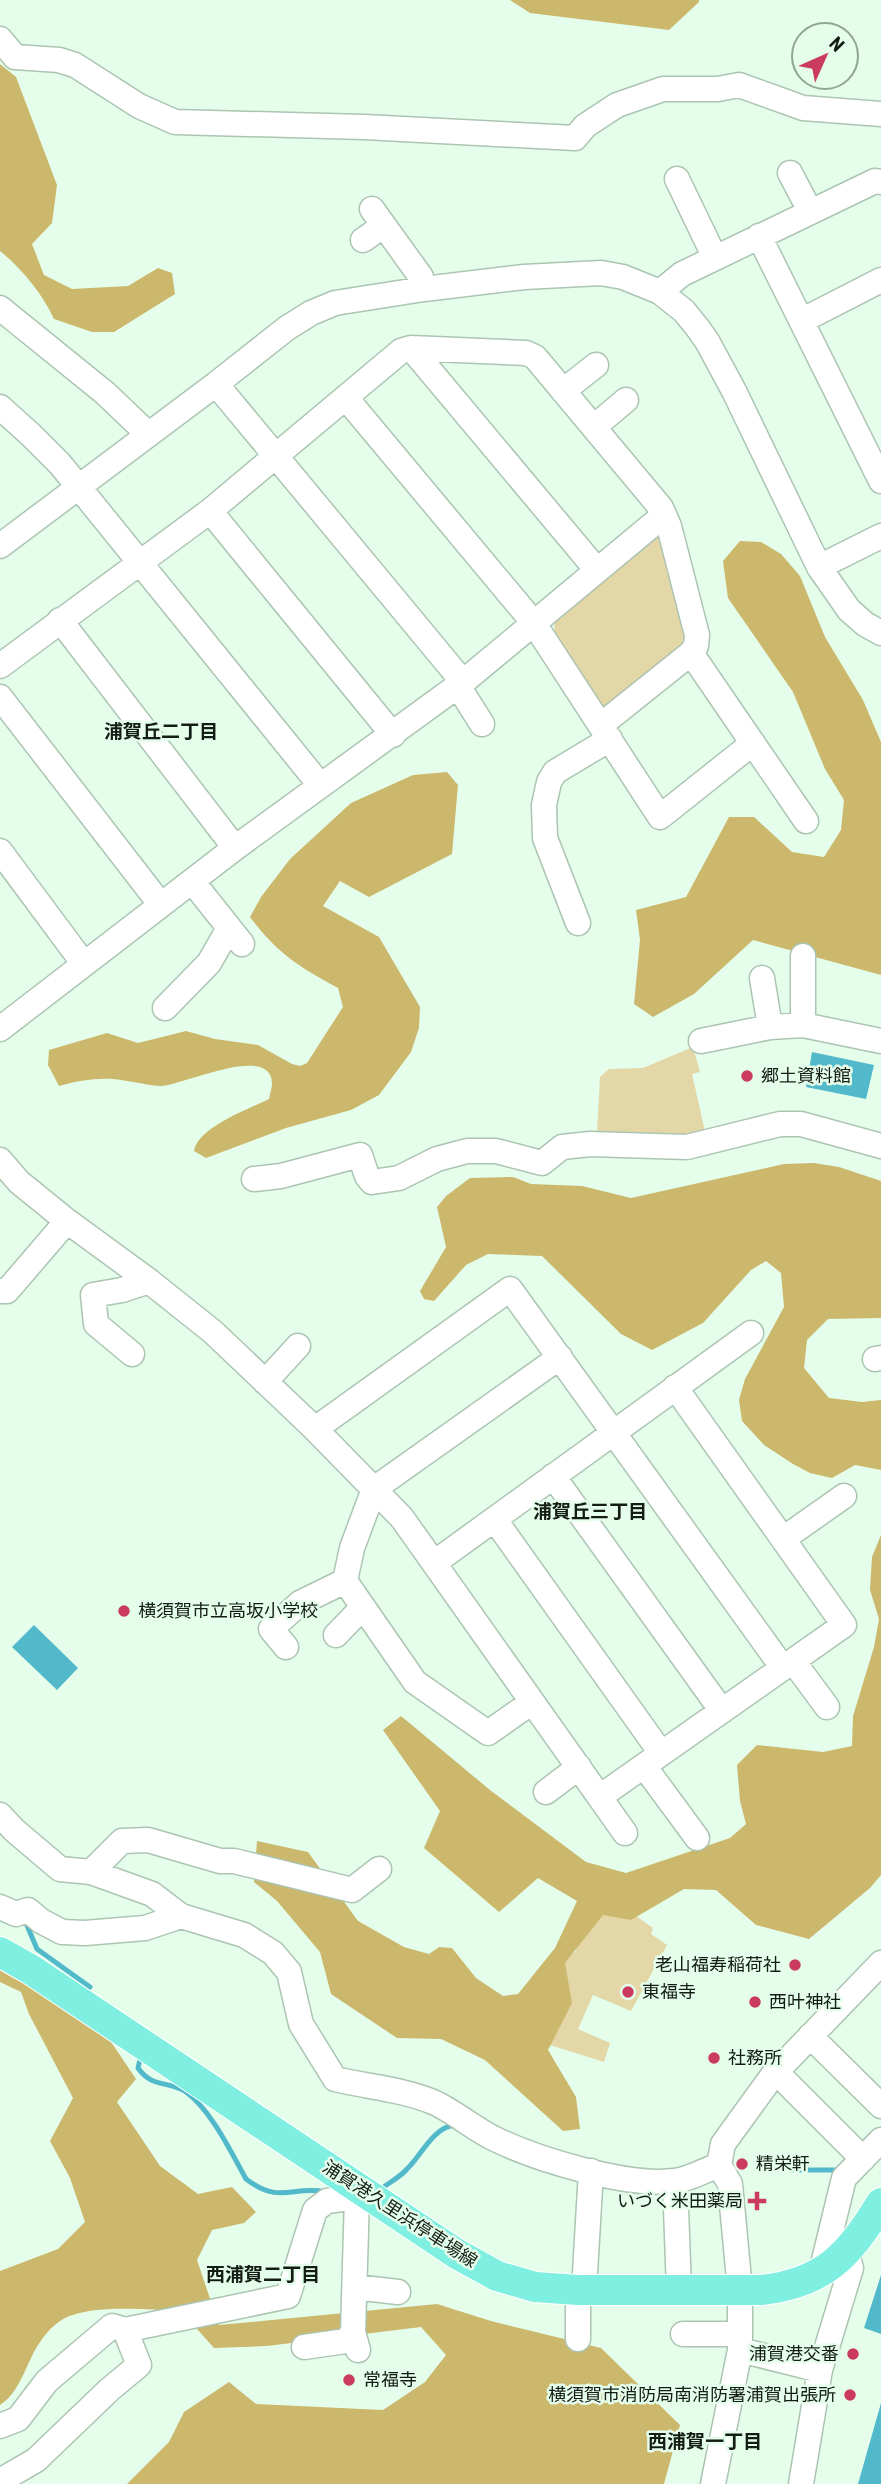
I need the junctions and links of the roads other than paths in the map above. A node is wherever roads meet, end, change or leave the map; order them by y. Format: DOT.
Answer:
graph roads {
  1 [pos="0,39"];
  2 [pos="881,114"];
  3 [pos="790,173"];
  4 [pos="677,179"];
  5 [pos="881,182"];
  6 [pos="810,211"];
  7 [pos="759,236"];
  8 [pos="363,240"];
  9 [pos="715,258"];
  10 [pos="880,283"];
  11 [pos="425,289"];
  12 [pos="660,292"];
  13 [pos="0,308"];
  14 [pos="803,320"];
  15 [pos="411,348"];
  16 [pos="596,365"];
  17 [pos="216,384"];
  18 [pos="563,391"];
  19 [pos="346,398"];
  20 [pos="626,400"];
  21 [pos="0,407"];
  22 [pos="594,427"];
  23 [pos="148,434"];
  24 [pos="276,457"];
  25 [pos="881,481"];
  26 [pos="79,489"];
  27 [pos="210,511"];
  28 [pos="664,514"];
  29 [pos="881,536"];
  30 [pos="0,547"];
  31 [pos="140,564"];
  32 [pos="819,567"];
  33 [pos="596,569"];
  34 [pos="60,620"];
  35 [pos="533,622"];
  36 [pos="881,633"];
  37 [pos="691,653"];
  38 [pos="0,666"];
  39 [pos="460,684"];
  40 [pos="0,697"];
  41 [pos="482,724"];
  42 [pos="605,732"];
  43 [pos="393,735"];
  44 [pos="753,743"];
  45 [pos="320,785"];
  46 [pos="806,821"];
  47 [pos="235,849"];
  48 [pos="0,851"];
  49 [pos="192,881"];
  50 [pos="161,905"];
  51 [pos="578,923"];
  52 [pos="803,956"];
  53 [pos="84,964"];
  54 [pos="762,978"];
  55 [pos="164,1008"];
  56 [pos="4,1016"];
  57 [pos="803,1025"];
  58 [pos="770,1027"];
  59 [pos="701,1041"];
  60 [pos="881,1041"];
  61 [pos="881,1146"];
  62 [pos="0,1160"];
  63 [pos="254,1179"];
  64 [pos="67,1221"];
  65 [pos="149,1281"];
  66 [pos="0,1291"];
  67 [pos="751,1333"];
  68 [pos="298,1346"];
  69 [pos="132,1354"];
  70 [pos="560,1357"];
  71 [pos="265,1382"];
  72 [pos="675,1387"];
  73 [pos="315,1429"];
  74 [pos="614,1432"];
  75 [pos="553,1476"];
  76 [pos="374,1489"];
  77 [pos="844,1496"];
  78 [pos="495,1520"];
  79 [pos="783,1539"];
  80 [pos="433,1563"];
  81 [pos="345,1581"];
  82 [pos="363,1607"];
  83 [pos="336,1635"];
  84 [pos="286,1647"];
  85 [pos="788,1664"];
  86 [pos="533,1702"];
  87 [pos="827,1707"];
  88 [pos="722,1710"];
  89 [pos="653,1760"];
  90 [pos="579,1767"];
  91 [pos="546,1792"];
  92 [pos="600,1796"];
  93 [pos="0,1815"];
  94 [pos="625,1833"];
  95 [pos="697,1838"];
  96 [pos="379,1869"];
  97 [pos="91,1872"];
  98 [pos="13,1911"];
  99 [pos="181,1916"];
  100 [pos="0,1952"];
  101 [pos="881,1963"];
  102 [pos="810,2036"];
  103 [pos="776,2072"];
  104 [pos="881,2106"];
  105 [pos="881,2140"];
  106 [pos="863,2159"];
  107 [pos="719,2165"];
  108 [pos="591,2171"];
  109 [pos="675,2181"];
  110 [pos="360,2193"];
  111 [pos="881,2203"];
  112 [pos="837,2260"];
  113 [pos="355,2287"];
  114 [pos="581,2290"];
  115 [pos="678,2290"];
  116 [pos="740,2290"];
  117 [pos="398,2292"];
  118 [pos="125,2330"];
  119 [pos="683,2334"];
  120 [pos="578,2339"];
  121 [pos="740,2342"];
  122 [pos="304,2347"];
  123 [pos="820,2370"];
  124 [pos="0,2426"];
  125 [pos="0,2481"];
  126 [pos="713,2484"];
  127 [pos="801,2484"];
  1 -- 2 [label="street"];
  3 -- 6 [label="street"];
  4 -- 9 [label="street"];
  5 -- 6 [label="street"];
  6 -- 7 [label="street"];
  7 -- 9 [label="street"];
  7 -- 14 [label="street"];
  8 -- 11 [label="street"];
  9 -- 12 [label="street"];
  10 -- 14 [label="street"];
  11 -- 12 [label="street"];
  11 -- 17 [label="street"];
  12 -- 32 [label="street"];
  13 -- 23 [label="street"];
  14 -- 25 [label="street"];
  15 -- 18 [label="street"];
  15 -- 19 [label="street"];
  15 -- 33 [label="street"];
  16 -- 18 [label="street"];
  17 -- 23 [label="street"];
  17 -- 24 [label="street"];
  18 -- 22 [label="street"];
  19 -- 24 [label="street"];
  19 -- 35 [label="street"];
  20 -- 22 [label="street"];
  21 -- 26 [label="street"];
  22 -- 28 [label="street"];
  23 -- 26 [label="street"];
  24 -- 27 [label="street"];
  24 -- 39 [label="street"];
  26 -- 30 [label="street"];
  26 -- 31 [label="street"];
  27 -- 31 [label="street"];
  27 -- 43 [label="street"];
  28 -- 33 [label="street"];
  28 -- 37 [label="street"];
  29 -- 32 [label="street"];
  31 -- 34 [label="street"];
  31 -- 45 [label="street"];
  32 -- 36 [label="street"];
  33 -- 35 [label="street"];
  34 -- 38 [label="street"];
  34 -- 47 [label="street"];
  35 -- 39 [label="street"];
  35 -- 42 [label="street"];
  37 -- 42 [label="street"];
  37 -- 44 [label="street"];
  39 -- 41 [label="street"];
  39 -- 43 [label="street"];
  40 -- 50 [label="street"];
  42 -- 44 [label="street"];
  42 -- 51 [label="street"];
  43 -- 45 [label="street"];
  44 -- 46 [label="street"];
  45 -- 47 [label="street"];
  47 -- 49 [label="street"];
  48 -- 53 [label="street"];
  49 -- 50 [label="street"];
  49 -- 55 [label="street"];
  50 -- 53 [label="street"];
  52 -- 57 [label="street"];
  53 -- 56 [label="street"];
  54 -- 58 [label="street"];
  57 -- 58 [label="street"];
  57 -- 60 [label="street"];
  58 -- 59 [label="street"];
  61 -- 63 [label="street"];
  62 -- 64 [label="street"];
  64 -- 65 [label="street"];
  64 -- 66 [label="street"];
  65 -- 69 [label="street"];
  65 -- 71 [label="street"];
  67 -- 72 [label="street"];
  68 -- 71 [label="street"];
  70 -- 73 [label="street"];
  70 -- 74 [label="street"];
  70 -- 76 [label="street"];
  71 -- 73 [label="street"];
  72 -- 74 [label="street"];
  72 -- 79 [label="street"];
  73 -- 76 [label="street"];
  74 -- 75 [label="street"];
  74 -- 85 [label="street"];
  75 -- 78 [label="street"];
  75 -- 88 [label="street"];
  76 -- 80 [label="street"];
  76 -- 81 [label="street"];
  77 -- 79 [label="street"];
  78 -- 80 [label="street"];
  78 -- 89 [label="street"];
  79 -- 85 [label="street"];
  80 -- 86 [label="street"];
  81 -- 82 [label="street"];
  81 -- 84 [label="street"];
  82 -- 83 [label="street"];
  82 -- 86 [label="street"];
  85 -- 87 [label="street"];
  85 -- 88 [label="street"];
  86 -- 90 [label="street"];
  88 -- 89 [label="street"];
  89 -- 92 [label="street"];
  89 -- 95 [label="street"];
  90 -- 91 [label="street"];
  90 -- 92 [label="street"];
  92 -- 94 [label="street"];
  93 -- 97 [label="street"];
  96 -- 97 [label="street"];
  97 -- 99 [label="street"];
  98 -- 99 [label="street"];
  99 -- 108 [label="street"];
  100 -- 110 [label="main road, 浦賀港久里浜停車場線"];
  101 -- 102 [label="street"];
  102 -- 103 [label="street"];
  102 -- 104 [label="street"];
  103 -- 106 [label="street"];
  103 -- 107 [label="street"];
  105 -- 106 [label="street"];
  106 -- 112 [label="street"];
  107 -- 109 [label="street"];
  107 -- 116 [label="street"];
  108 -- 109 [label="street"];
  108 -- 114 [label="street"];
  109 -- 115 [label="street"];
  110 -- 113 [label="street"];
  110 -- 114 [label="main road, 浦賀港久里浜停車場線"];
  110 -- 118 [label="street"];
  111 -- 112 [label="main road"];
  112 -- 116 [label="main road, 浦賀港久里浜停車場線"];
  112 -- 123 [label="street"];
  113 -- 117 [label="street"];
  113 -- 122 [label="street"];
  114 -- 115 [label="main road, 浦賀港久里浜停車場線"];
  114 -- 120 [label="street"];
  115 -- 116 [label="main road, 浦賀港久里浜停車場線"];
  116 -- 121 [label="street"];
  118 -- 124 [label="street"];
  118 -- 125 [label="street"];
  119 -- 121 [label="street"];
  121 -- 123 [label="street"];
  121 -- 126 [label="street"];
  123 -- 127 [label="street"];
}
